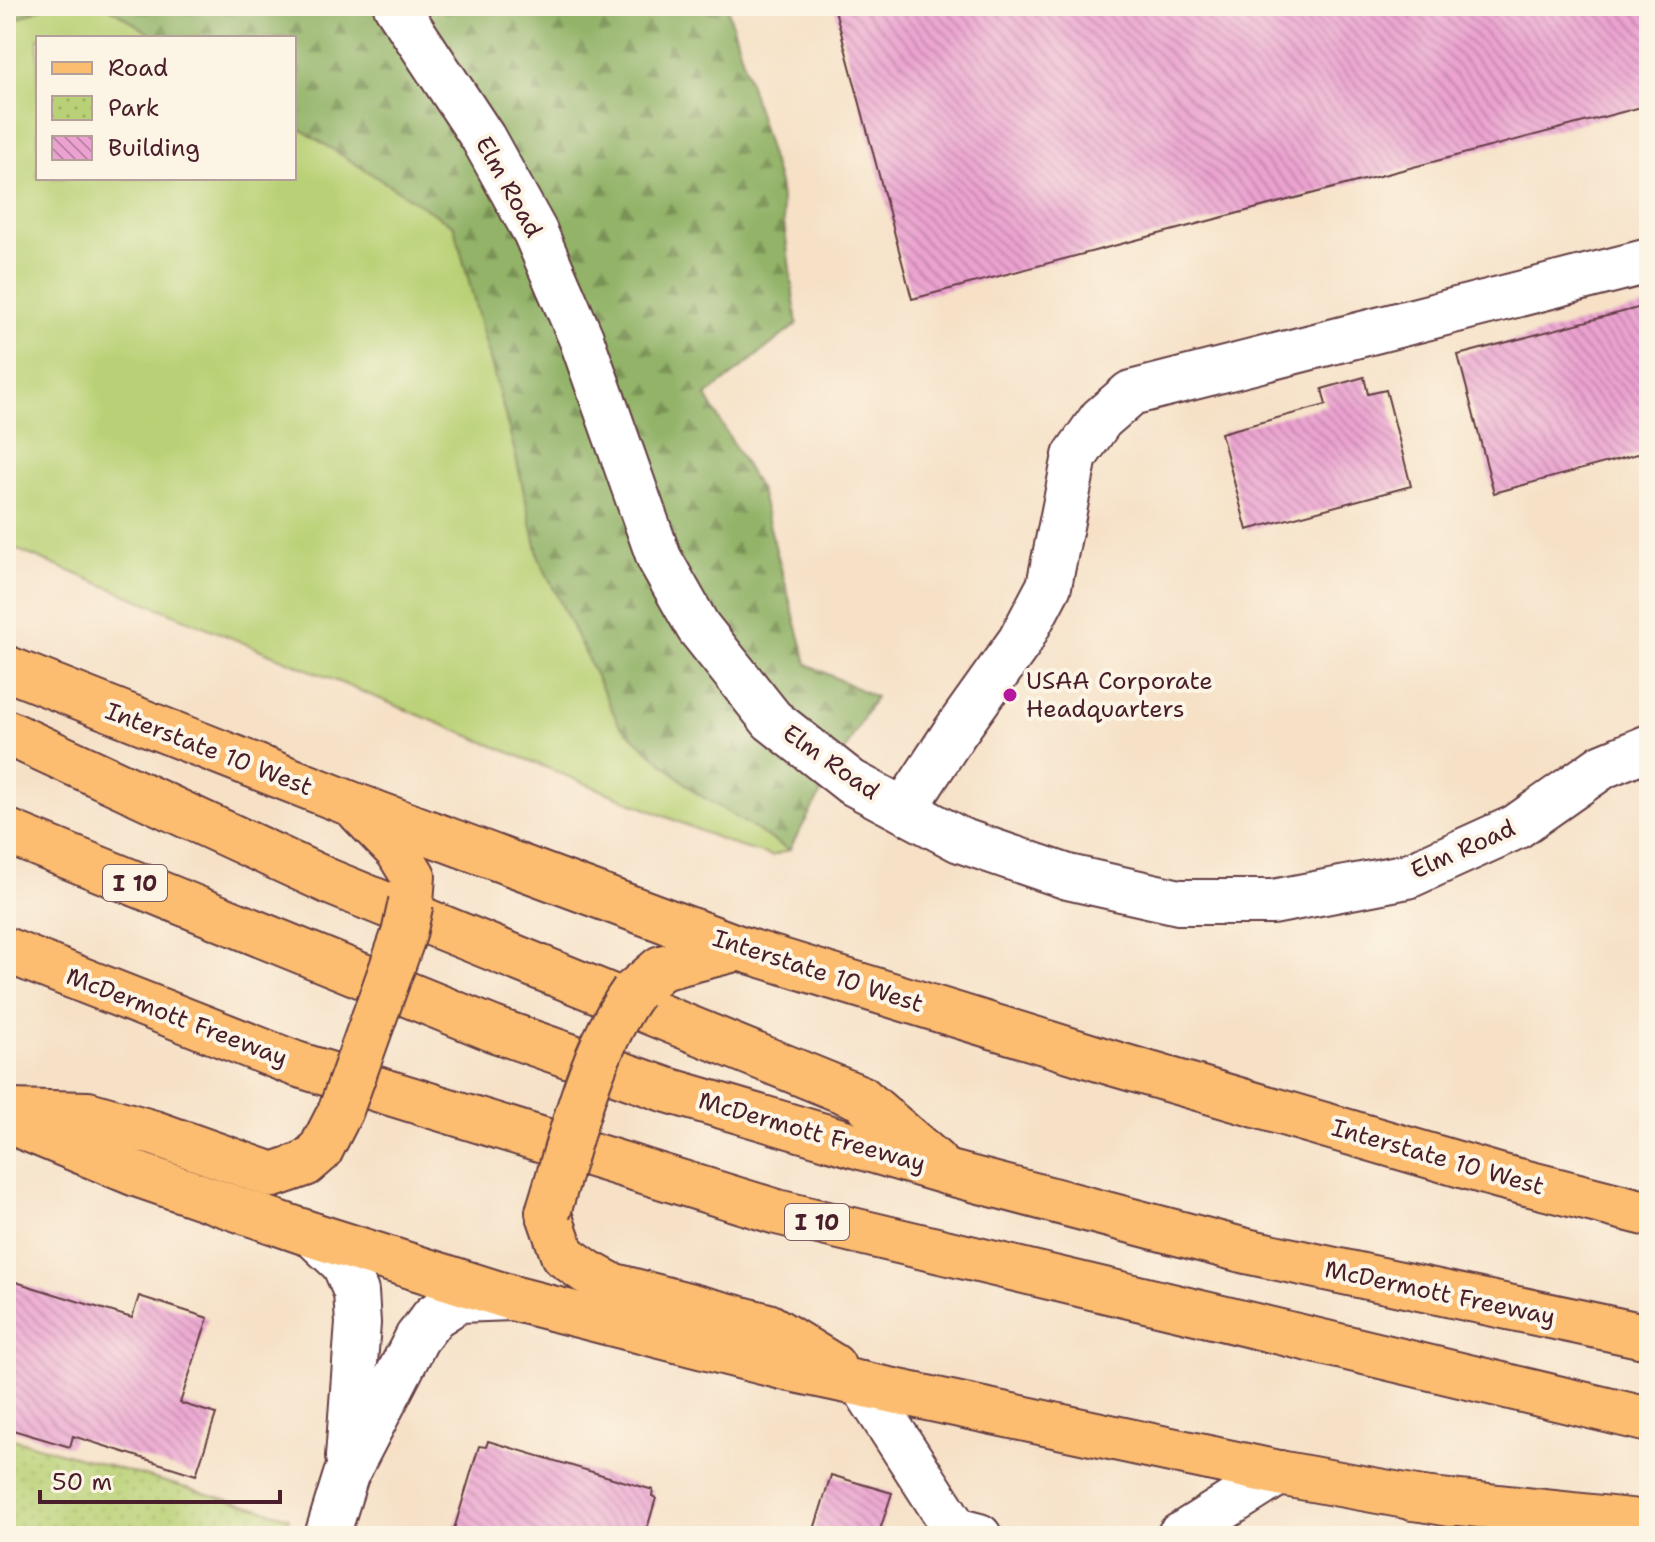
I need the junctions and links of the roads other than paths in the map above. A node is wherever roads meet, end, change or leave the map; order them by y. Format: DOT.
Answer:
graph roads {
  1 [pos="396,6"];
  2 [pos="1649,261"];
  3 [pos="6,668"];
  4 [pos="6,732"];
  5 [pos="1649,747"];
  6 [pos="354,805"];
  7 [pos="904,810"];
  8 [pos="6,831"];
  9 [pos="739,948"];
  10 [pos="6,950"];
  11 [pos="6,1112"];
  12 [pos="6,1120"];
  13 [pos="946,1172"];
  14 [pos="1649,1214"];
  15 [pos="313,1235"];
  16 [pos="512,1298"];
  17 [pos="1649,1337"];
  18 [pos="862,1384"];
  19 [pos="1649,1420"];
  20 [pos="1279,1473"];
  21 [pos="346,1475"];
  22 [pos="1412,1498"];
  23 [pos="1649,1523"];
  24 [pos="327,1536"];
  25 [pos="979,1536"];
  26 [pos="1179,1536"];
  27 [pos="1622,1536"];
  1 -- 7 [label="street, Elm Road"];
  2 -- 7 [label="street"];
  3 -- 6 [label="main road, Interstate 10 West"];
  4 -- 13 [label="main road"];
  5 -- 7 [label="street, Elm Road"];
  6 -- 9 [label="main road, Interstate 10 West"];
  6 -- 11 [label="main road, bridge"];
  8 -- 13 [label="main road, McDermott Freeway / I 10"];
  9 -- 14 [label="main road, Interstate 10 West"];
  9 -- 18 [label="main road, bridge"];
  10 -- 19 [label="main road, McDermott Freeway / I 10"];
  12 -- 15 [label="main road"];
  13 -- 17 [label="main road, McDermott Freeway / I 10"];
  15 -- 16 [label="main road"];
  15 -- 21 [label="street"];
  16 -- 18 [label="main road"];
  16 -- 21 [label="street"];
  18 -- 20 [label="main road"];
  18 -- 25 [label="street"];
  20 -- 22 [label="main road"];
  20 -- 26 [label="street"];
  21 -- 24 [label="street"];
  22 -- 23 [label="main road"];
  22 -- 27 [label="main road"];
}
